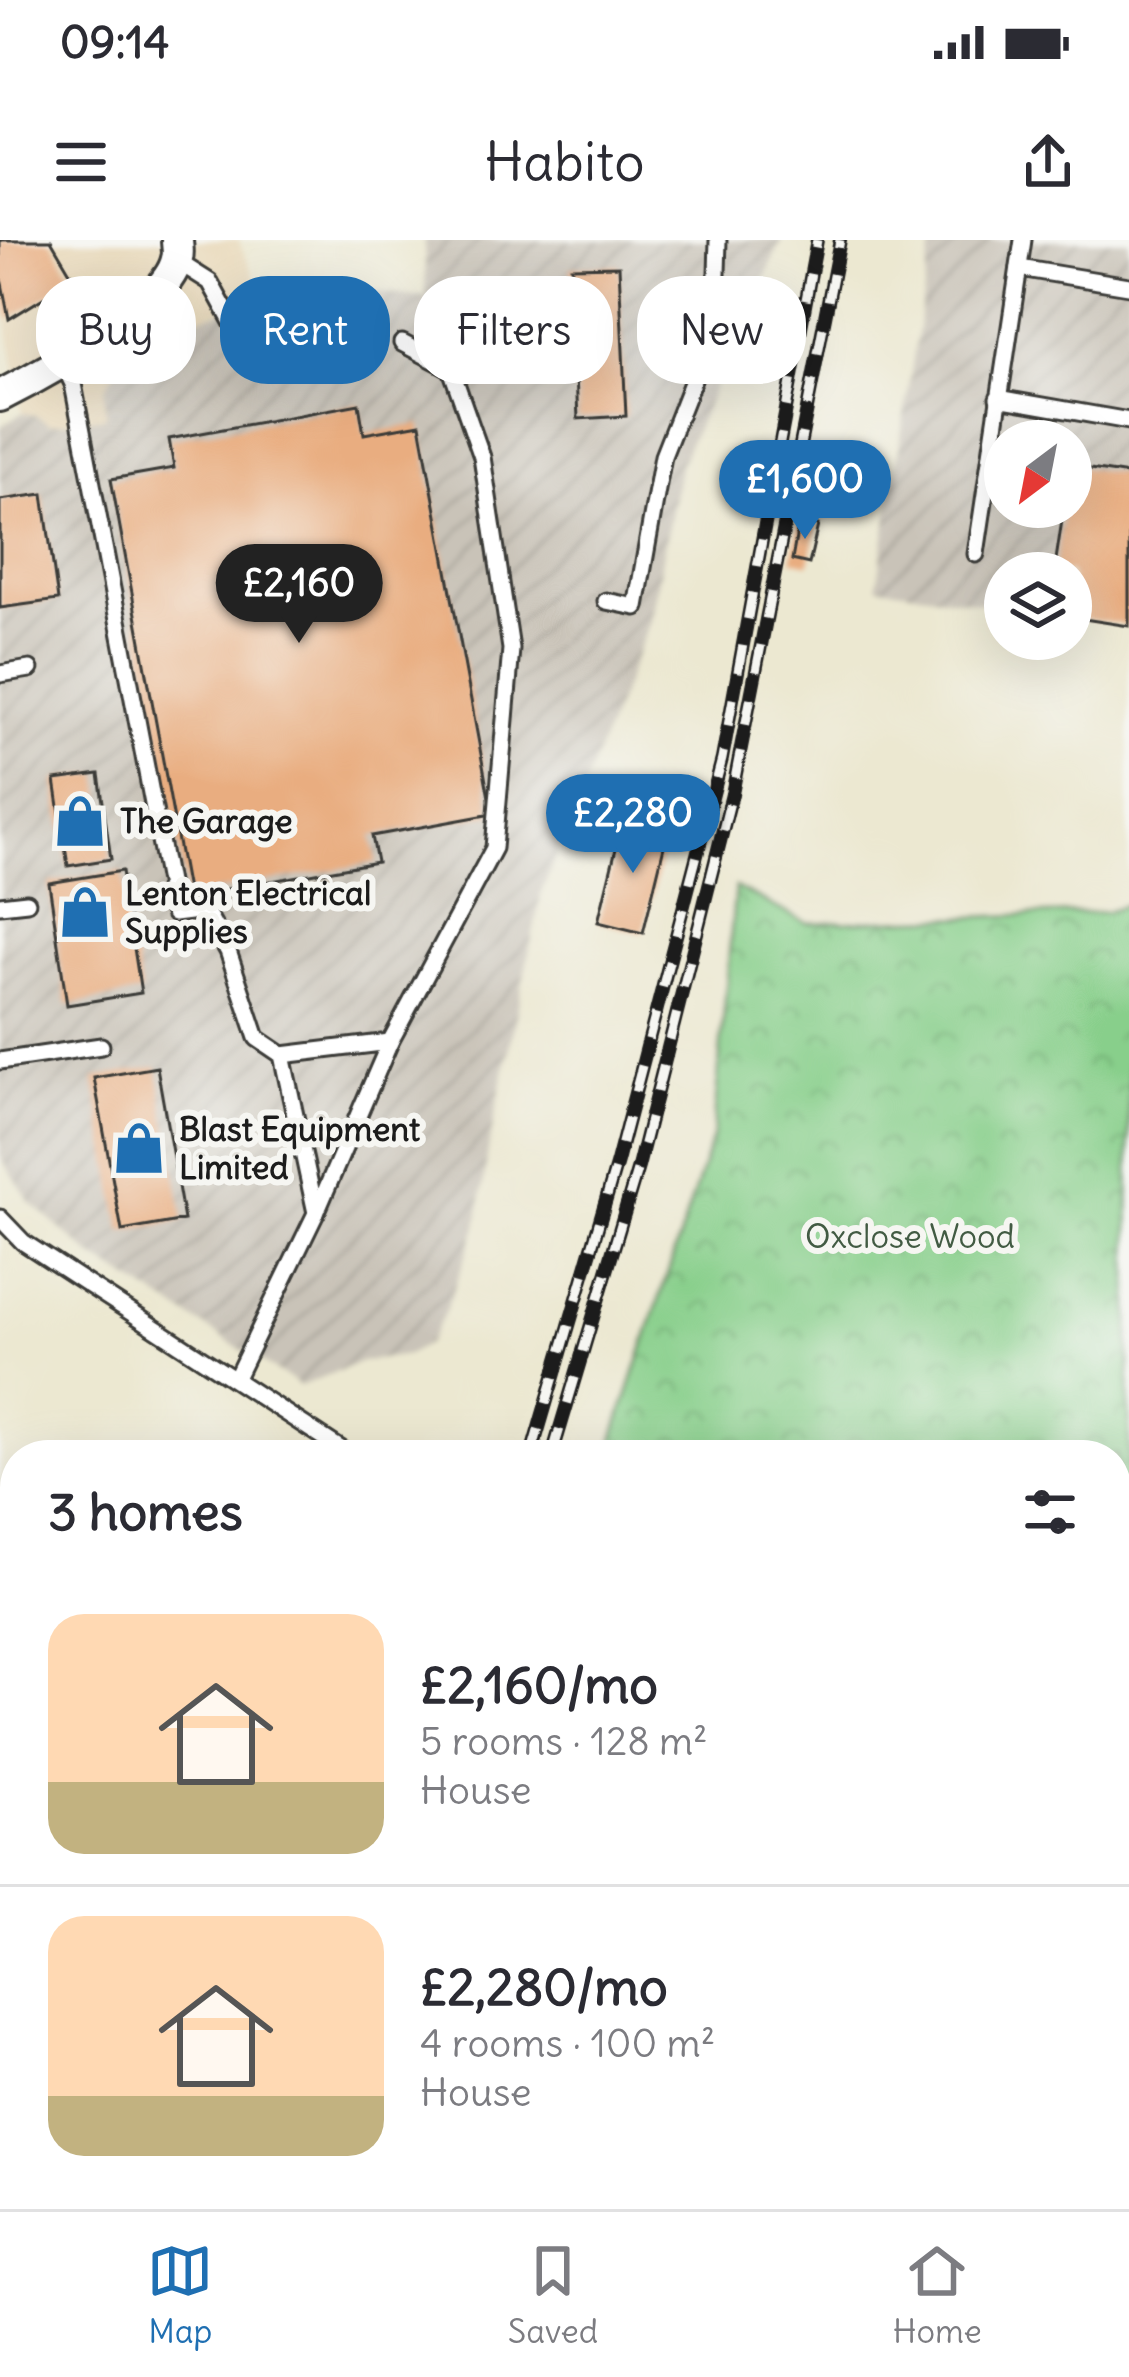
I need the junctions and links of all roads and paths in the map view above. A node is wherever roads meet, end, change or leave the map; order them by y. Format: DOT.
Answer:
graph roads {
  1 [pos="718,240"];
  2 [pos="1023,240"];
  3 [pos="177,250"];
  4 [pos="1019,268"];
  5 [pos="1129,286"];
  6 [pos="220,300"];
  7 [pos="401,343"];
  8 [pos="36,376"];
  9 [pos="73,384"];
  10 [pos="0,396"];
  11 [pos="998,398"];
  12 [pos="1129,421"];
  13 [pos="976,554"];
  14 [pos="606,601"];
  15 [pos="30,669"];
  16 [pos="0,674"];
  17 [pos="27,902"];
  18 [pos="0,905"];
  19 [pos="390,1042"];
  20 [pos="101,1046"];
  21 [pos="282,1055"];
  22 [pos="0,1061"];
  23 [pos="316,1213"];
  24 [pos="0,1218"];
  25 [pos="236,1378"];
  26 [pos="328,1440"];
  1 -- 14 [label="lane"];
  2 -- 4 [label="lane"];
  3 -- 6 [label="lane"];
  4 -- 5 [label="lane"];
  4 -- 11 [label="lane"];
  7 -- 19 [label="lane"];
  8 -- 10 [label="street"];
  9 -- 21 [label="lane"];
  11 -- 12 [label="lane"];
  11 -- 13 [label="lane"];
  15 -- 16 [label="lane"];
  17 -- 18 [label="lane"];
  19 -- 21 [label="lane"];
  19 -- 23 [label="lane"];
  20 -- 22 [label="lane"];
  21 -- 23 [label="lane"];
  23 -- 25 [label="lane"];
  24 -- 25 [label="lane"];
  25 -- 26 [label="lane"];
}
